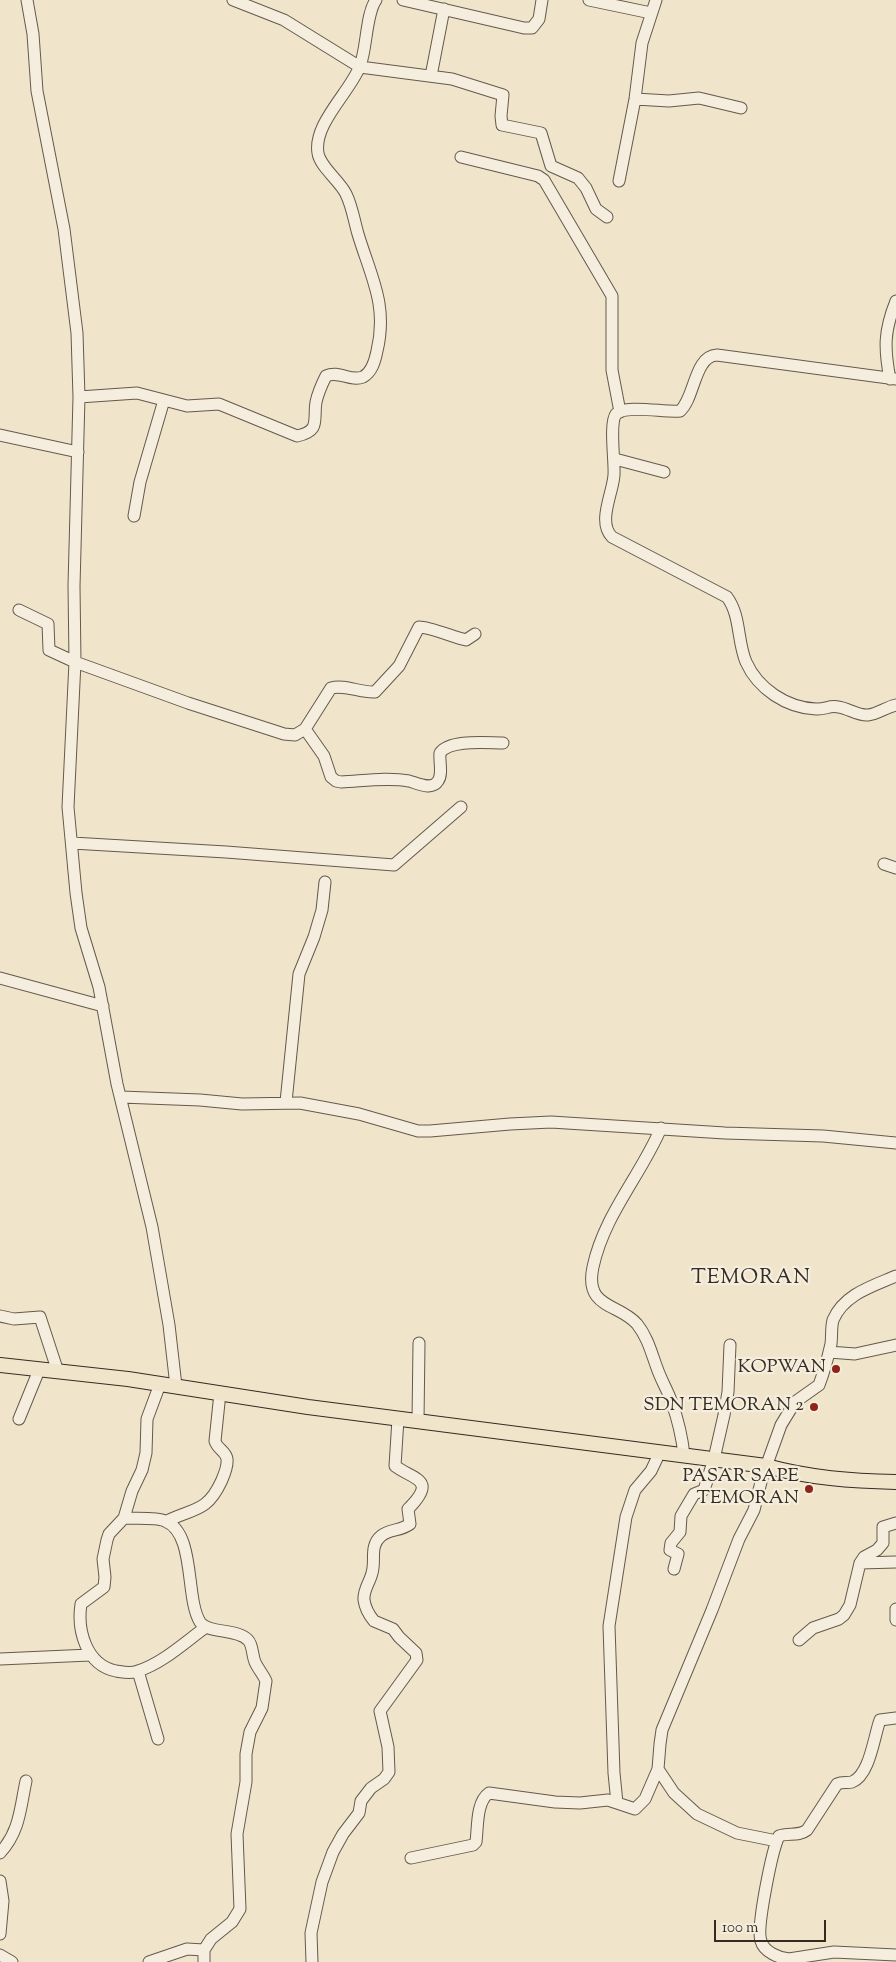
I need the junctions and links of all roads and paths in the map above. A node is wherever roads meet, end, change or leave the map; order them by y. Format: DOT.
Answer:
graph roads {
  1 [pos="27,0"];
  2 [pos="233,0"];
  3 [pos="376,0"];
  4 [pos="403,0"];
  5 [pos="542,0"];
  6 [pos="589,0"];
  7 [pos="656,0"];
  8 [pos="444,9"];
  9 [pos="651,13"];
  10 [pos="360,67"];
  11 [pos="431,76"];
  12 [pos="635,100"];
  13 [pos="741,108"];
  14 [pos="461,157"];
  15 [pos="619,181"];
  16 [pos="607,217"];
  17 [pos="896,302"];
  18 [pos="893,379"];
  19 [pos="80,397"];
  20 [pos="164,400"];
  21 [pos="620,412"];
  22 [pos="0,435"];
  23 [pos="78,452"];
  24 [pos="614,459"];
  25 [pos="664,472"];
  26 [pos="134,516"];
  27 [pos="19,610"];
  28 [pos="475,634"];
  29 [pos="75,662"];
  30 [pos="896,704"];
  31 [pos="305,729"];
  32 [pos="503,743"];
  33 [pos="461,808"];
  34 [pos="72,844"];
  35 [pos="884,864"];
  36 [pos="896,868"];
  37 [pos="326,882"];
  38 [pos="0,978"];
  39 [pos="103,1006"];
  40 [pos="121,1097"];
  41 [pos="286,1102"];
  42 [pos="661,1128"];
  43 [pos="896,1143"];
  44 [pos="896,1276"];
  45 [pos="0,1316"];
  46 [pos="419,1343"];
  47 [pos="730,1345"];
  48 [pos="896,1345"];
  49 [pos="829,1352"];
  50 [pos="0,1365"];
  51 [pos="39,1370"];
  52 [pos="58,1372"];
  53 [pos="160,1384"];
  54 [pos="176,1386"];
  55 [pos="220,1393"];
  56 [pos="19,1419"];
  57 [pos="398,1419"];
  58 [pos="418,1421"];
  59 [pos="660,1452"];
  60 [pos="684,1455"];
  61 [pos="714,1459"];
  62 [pos="766,1466"];
  63 [pos="896,1482"];
  64 [pos="124,1518"];
  65 [pos="167,1521"];
  66 [pos="896,1523"];
  67 [pos="896,1562"];
  68 [pos="860,1563"];
  69 [pos="674,1569"];
  70 [pos="896,1609"];
  71 [pos="896,1620"];
  72 [pos="206,1627"];
  73 [pos="799,1640"];
  74 [pos="90,1655"];
  75 [pos="0,1659"];
  76 [pos="138,1671"];
  77 [pos="896,1718"];
  78 [pos="158,1740"];
  79 [pos="658,1769"];
  80 [pos="26,1781"];
  81 [pos="617,1803"];
  82 [pos="777,1841"];
  83 [pos="0,1853"];
  84 [pos="411,1858"];
  85 [pos="0,1881"];
  86 [pos="0,1934"];
  87 [pos="0,1954"];
  88 [pos="896,1955"];
  89 [pos="204,1956"];
  90 [pos="12,1962"];
  91 [pos="149,1962"];
  92 [pos="312,1962"];
  1 -- 19 [label="street"];
  2 -- 10 [label="street"];
  3 -- 10 [label="street"];
  4 -- 8 [label="street"];
  5 -- 8 [label="street"];
  6 -- 9 [label="street"];
  7 -- 9 [label="street"];
  8 -- 11 [label="street"];
  9 -- 12 [label="street"];
  10 -- 11 [label="street"];
  10 -- 20 [label="street"];
  11 -- 16 [label="street"];
  12 -- 13 [label="street"];
  12 -- 15 [label="street"];
  14 -- 21 [label="street"];
  17 -- 18 [label="street"];
  18 -- 21 [label="street"];
  19 -- 20 [label="street"];
  19 -- 23 [label="street"];
  20 -- 26 [label="street"];
  21 -- 24 [label="street"];
  22 -- 23 [label="street"];
  23 -- 29 [label="street"];
  24 -- 25 [label="street"];
  24 -- 30 [label="street"];
  27 -- 29 [label="street"];
  28 -- 31 [label="street"];
  29 -- 31 [label="street"];
  29 -- 34 [label="street"];
  31 -- 32 [label="street"];
  33 -- 34 [label="street"];
  34 -- 39 [label="street"];
  35 -- 36 [label="street"];
  37 -- 41 [label="street"];
  38 -- 39 [label="street"];
  39 -- 40 [label="street"];
  40 -- 41 [label="street"];
  40 -- 54 [label="street"];
  41 -- 42 [label="street"];
  42 -- 43 [label="street"];
  42 -- 60 [label="street"];
  44 -- 49 [label="street"];
  45 -- 52 [label="street"];
  46 -- 58 [label="street"];
  47 -- 61 [label="street"];
  48 -- 49 [label="street"];
  49 -- 62 [label="street"];
  50 -- 51 [label="main road"];
  51 -- 52 [label="main road"];
  51 -- 56 [label="street"];
  52 -- 53 [label="main road"];
  53 -- 54 [label="main road"];
  53 -- 64 [label="street"];
  54 -- 55 [label="main road"];
  55 -- 57 [label="main road"];
  55 -- 65 [label="street"];
  57 -- 58 [label="main road"];
  57 -- 92 [label="street"];
  58 -- 59 [label="main road"];
  59 -- 60 [label="main road"];
  59 -- 81 [label="street"];
  60 -- 61 [label="main road"];
  61 -- 62 [label="main road"];
  61 -- 69 [label="street"];
  62 -- 63 [label="main road"];
  62 -- 79 [label="street"];
  64 -- 65 [label="street"];
  64 -- 74 [label="street"];
  65 -- 72 [label="street"];
  66 -- 68 [label="street"];
  67 -- 68 [label="street"];
  68 -- 73 [label="street"];
  70 -- 71 [label="street"];
  72 -- 76 [label="street"];
  72 -- 89 [label="street"];
  74 -- 75 [label="street"];
  74 -- 76 [label="street"];
  76 -- 78 [label="street"];
  77 -- 82 [label="street"];
  79 -- 81 [label="street"];
  79 -- 82 [label="street"];
  80 -- 83 [label="street"];
  81 -- 84 [label="street"];
  82 -- 88 [label="street"];
  85 -- 86 [label="street"];
  87 -- 90 [label="street"];
  89 -- 91 [label="street"];
}
